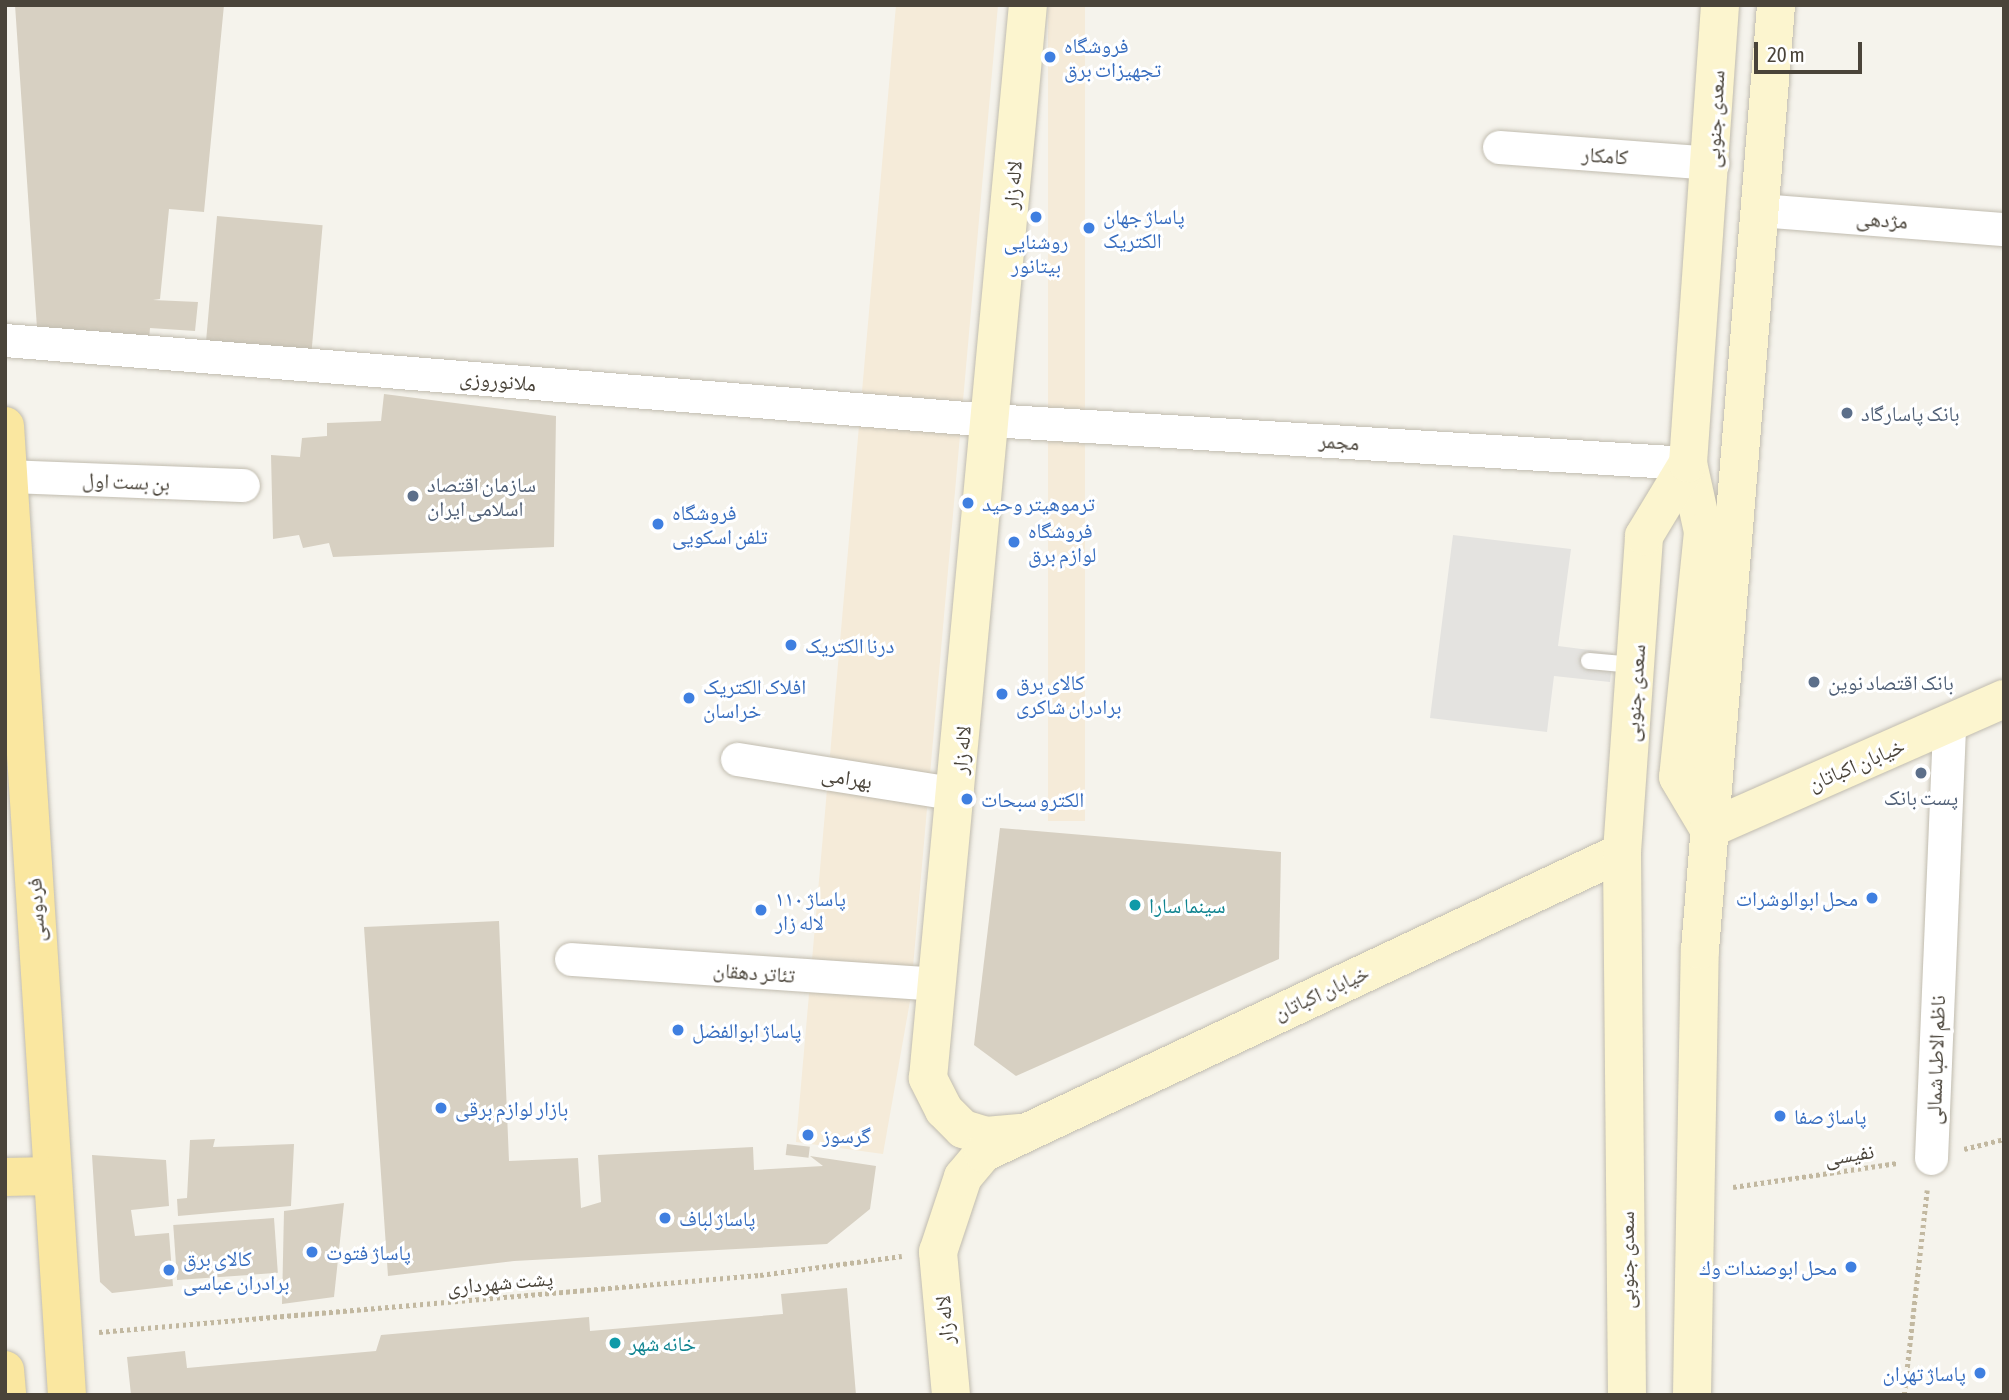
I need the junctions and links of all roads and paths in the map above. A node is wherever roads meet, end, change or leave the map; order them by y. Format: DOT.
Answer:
graph roads {
  1 [pos="1028,5"];
  2 [pos="1720,5"];
  3 [pos="1776,5"];
  4 [pos="1785,5"];
  5 [pos="1499,148"];
  6 [pos="1712,163"];
  7 [pos="1763,211"];
  8 [pos="2004,229"];
  9 [pos="5,340"];
  10 [pos="990,420"];
  11 [pos="5,426"];
  12 [pos="1688,463"];
  13 [pos="8,477"];
  14 [pos="243,485"];
  15 [pos="1589,661"];
  16 [pos="1637,666"];
  17 [pos="2004,699"];
  18 [pos="1949,724"];
  19 [pos="737,760"];
  20 [pos="957,794"];
  21 [pos="1717,825"];
  22 [pos="1622,852"];
  23 [pos="571,959"];
  24 [pos="937,984"];
  25 [pos="1020,1133"];
  26 [pos="2004,1139"];
  27 [pos="1931,1158"];
  28 [pos="51,1176"];
  29 [pos="5,1177"];
  30 [pos="1698,1193"];
  31 [pos="939,1252"];
  32 [pos="63,1336"];
  33 [pos="5,1370"];
  34 [pos="8,1395"];
  35 [pos="67,1395"];
  36 [pos="951,1395"];
  37 [pos="1627,1395"];
  38 [pos="1692,1395"];
  39 [pos="1904,1395"];
  1 -- 10 [label="main road, لاله زار"];
  2 -- 6 [label="main road, سعدی جنوبی"];
  3 -- 7 [label="main road"];
  4 -- 7 [label="lane"];
  5 -- 6 [label="street, کامکار"];
  6 -- 12 [label="main road, سعدی جنوبی"];
  7 -- 8 [label="street, مژدهی"];
  7 -- 21 [label="main road"];
  9 -- 10 [label="street, ملانوروزی"];
  10 -- 12 [label="street, مجمر"];
  10 -- 20 [label="main road, لاله زار"];
  11 -- 13 [label="main road, فردوسی"];
  12 -- 16 [label="main road, سعدی جنوبی"];
  12 -- 21 [label="main road"];
  13 -- 14 [label="street, بن بست اول"];
  13 -- 28 [label="main road, فردوسی"];
  15 -- 16 [label="lane"];
  16 -- 22 [label="main road, سعدی جنوبی"];
  17 -- 18 [label="main road, خیابان اکباتان"];
  18 -- 21 [label="main road, خیابان اکباتان"];
  18 -- 27 [label="street, ناظم الاطبا شمالی"];
  19 -- 20 [label="street, بهرامی"];
  20 -- 24 [label="main road, لاله زار"];
  21 -- 30 [label="main road"];
  22 -- 25 [label="main road, خیابان اکباتان"];
  22 -- 37 [label="main road, سعدی جنوبی"];
  23 -- 24 [label="street, تئاتر دهقان"];
  24 -- 25 [label="main road, لاله زار"];
  25 -- 31 [label="main road, لاله زار"];
  26 -- 27 [label="path, نفیسی"];
  27 -- 30 [label="path, نفیسی"];
  27 -- 39 [label="path"];
  28 -- 29 [label="main road"];
  28 -- 32 [label="main road, فردوسی"];
  30 -- 38 [label="main road"];
  31 -- 32 [label="path, پشت شهرداری"];
  31 -- 36 [label="main road, لاله زار"];
  32 -- 35 [label="main road, فردوسی"];
  33 -- 34 [label="main road"];
}
